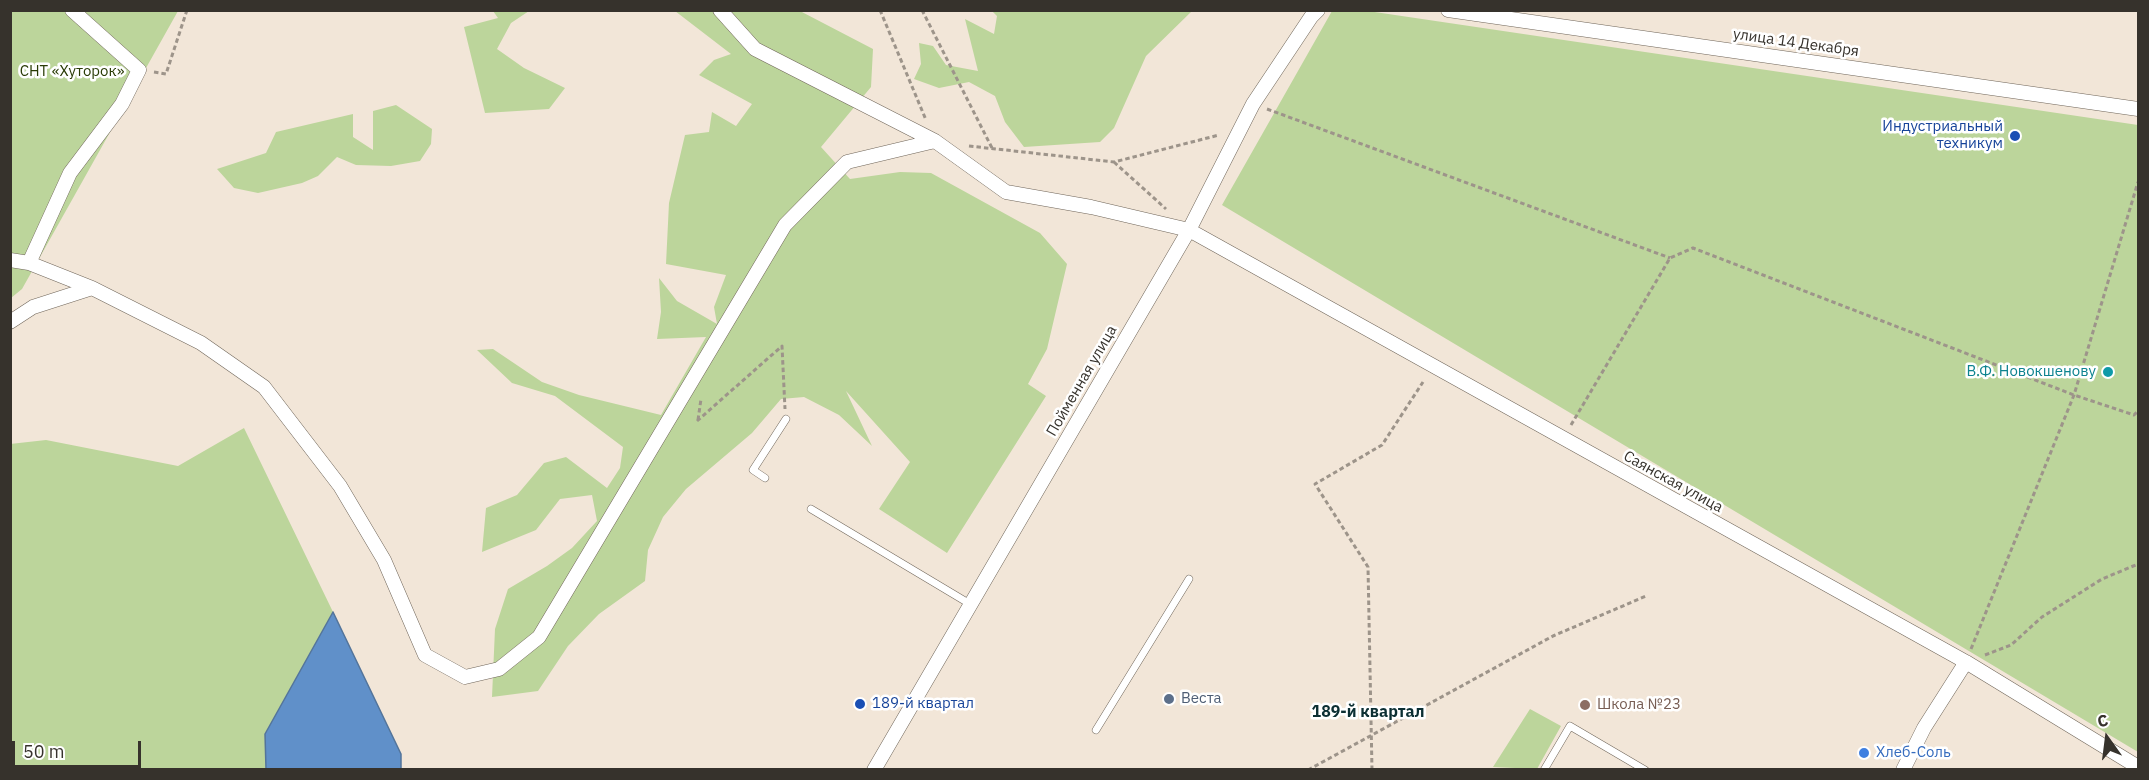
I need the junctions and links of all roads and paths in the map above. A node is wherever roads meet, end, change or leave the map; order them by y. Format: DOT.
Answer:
graph roads {
  1 [pos="72,10"];
  2 [pos="187,10"];
  3 [pos="720,10"];
  4 [pos="880,10"];
  5 [pos="922,10"];
  6 [pos="1318,10"];
  7 [pos="1448,10"];
  8 [pos="1471,13"];
  9 [pos="139,70"];
  10 [pos="1253,105"];
  11 [pos="2139,109"];
  12 [pos="1240,130"];
  13 [pos="935,141"];
  14 [pos="993,150"];
  15 [pos="1114,162"];
  16 [pos="2139,182"];
  17 [pos="1189,230"];
  18 [pos="1670,258"];
  19 [pos="10,260"];
  20 [pos="29,263"];
  21 [pos="92,288"];
  22 [pos="10,322"];
  23 [pos="1423,382"];
  24 [pos="2074,395"];
  25 [pos="701,399"];
  26 [pos="2139,411"];
  27 [pos="786,420"];
  28 [pos="1563,440"];
  29 [pos="765,478"];
  30 [pos="811,509"];
  31 [pos="2139,564"];
  32 [pos="1189,579"];
  33 [pos="1646,596"];
  34 [pos="970,604"];
  35 [pos="1966,662"];
  36 [pos="1096,730"];
  37 [pos="1371,737"];
  38 [pos="2139,767"];
  39 [pos="874,770"];
  40 [pos="1308,770"];
  41 [pos="1372,770"];
  42 [pos="1544,770"];
  43 [pos="1645,770"];
  44 [pos="1903,770"];
  1 -- 9 [label="street"];
  2 -- 9 [label="path"];
  3 -- 13 [label="street, Саянская улица"];
  4 -- 13 [label="path"];
  5 -- 14 [label="path"];
  6 -- 10 [label="street, Пойменная улица"];
  7 -- 8 [label="street, улица 14 Декабря"];
  8 -- 11 [label="street, улица 14 Декабря"];
  9 -- 20 [label="street"];
  10 -- 12 [label="street, Пойменная улица"];
  10 -- 18 [label="path"];
  12 -- 15 [label="path"];
  12 -- 17 [label="street, Пойменная улица"];
  13 -- 14 [label="path"];
  13 -- 17 [label="street, Саянская улица"];
  13 -- 21 [label="street"];
  14 -- 15 [label="path"];
  15 -- 17 [label="path"];
  16 -- 24 [label="path"];
  17 -- 28 [label="street, Саянская улица"];
  17 -- 34 [label="street, Пойменная улица"];
  18 -- 24 [label="path"];
  18 -- 28 [label="path"];
  19 -- 20 [label="street"];
  20 -- 21 [label="street"];
  21 -- 22 [label="street"];
  23 -- 37 [label="path"];
  24 -- 26 [label="path"];
  24 -- 35 [label="path"];
  25 -- 27 [label="path"];
  27 -- 29 [label="lane"];
  28 -- 35 [label="street, Саянская улица"];
  30 -- 34 [label="lane"];
  31 -- 35 [label="path"];
  32 -- 36 [label="lane"];
  33 -- 37 [label="path"];
  34 -- 39 [label="street, Пойменная улица"];
  35 -- 38 [label="street, Саянская улица"];
  35 -- 44 [label="street"];
  37 -- 40 [label="path"];
  37 -- 41 [label="path"];
  42 -- 43 [label="lane"];
}
